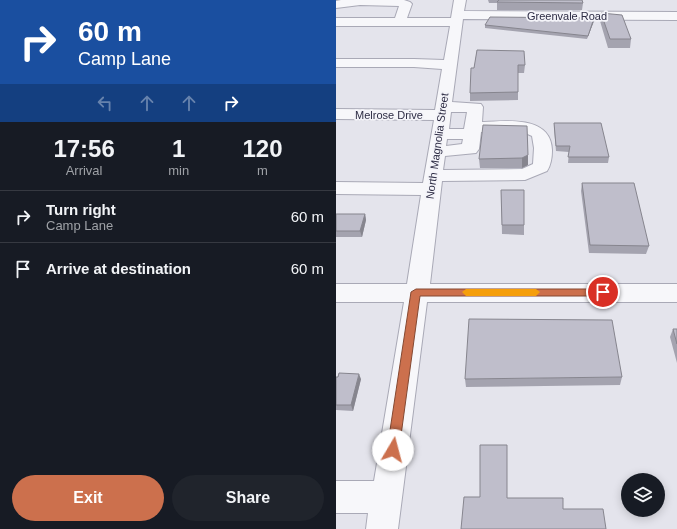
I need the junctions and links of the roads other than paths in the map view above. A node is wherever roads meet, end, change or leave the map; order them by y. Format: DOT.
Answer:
graph roads {
  1 [pos="460,0"];
  2 [pos="336,5"];
  3 [pos="405,8"];
  4 [pos="336,9"];
  5 [pos="677,16"];
  6 [pos="456,19"];
  7 [pos="336,22"];
  8 [pos="400,22"];
  9 [pos="336,62"];
  10 [pos="449,66"];
  11 [pos="336,114"];
  12 [pos="440,127"];
  13 [pos="473,131"];
  14 [pos="432,182"];
  15 [pos="336,188"];
  16 [pos="416,292"];
  17 [pos="336,293"];
  18 [pos="677,293"];
  19 [pos="336,497"];
  20 [pos="386,497"];
  21 [pos="382,529"];
  1 -- 6 [label="street, North Magnolia Street"];
  2 -- 3 [label="street"];
  3 -- 4 [label="street"];
  3 -- 8 [label="street"];
  5 -- 6 [label="street, Greenvale Road"];
  6 -- 8 [label="street, Greenvale Road"];
  6 -- 10 [label="street, North Magnolia Street"];
  7 -- 8 [label="street, Greenvale Road"];
  9 -- 10 [label="street"];
  10 -- 12 [label="street, North Magnolia Street"];
  11 -- 12 [label="street, Melrose Drive"];
  12 -- 13 [label="street"];
  12 -- 13 [label="street"];
  12 -- 14 [label="street, North Magnolia Street"];
  13 -- 14 [label="street"];
  14 -- 15 [label="street"];
  14 -- 16 [label="street, North Magnolia Street"];
  16 -- 17 [label="street"];
  16 -- 18 [label="street"];
  16 -- 20 [label="street, North Magnolia Street"];
  19 -- 20 [label="street"];
  20 -- 21 [label="street, North Magnolia Street"];
}
